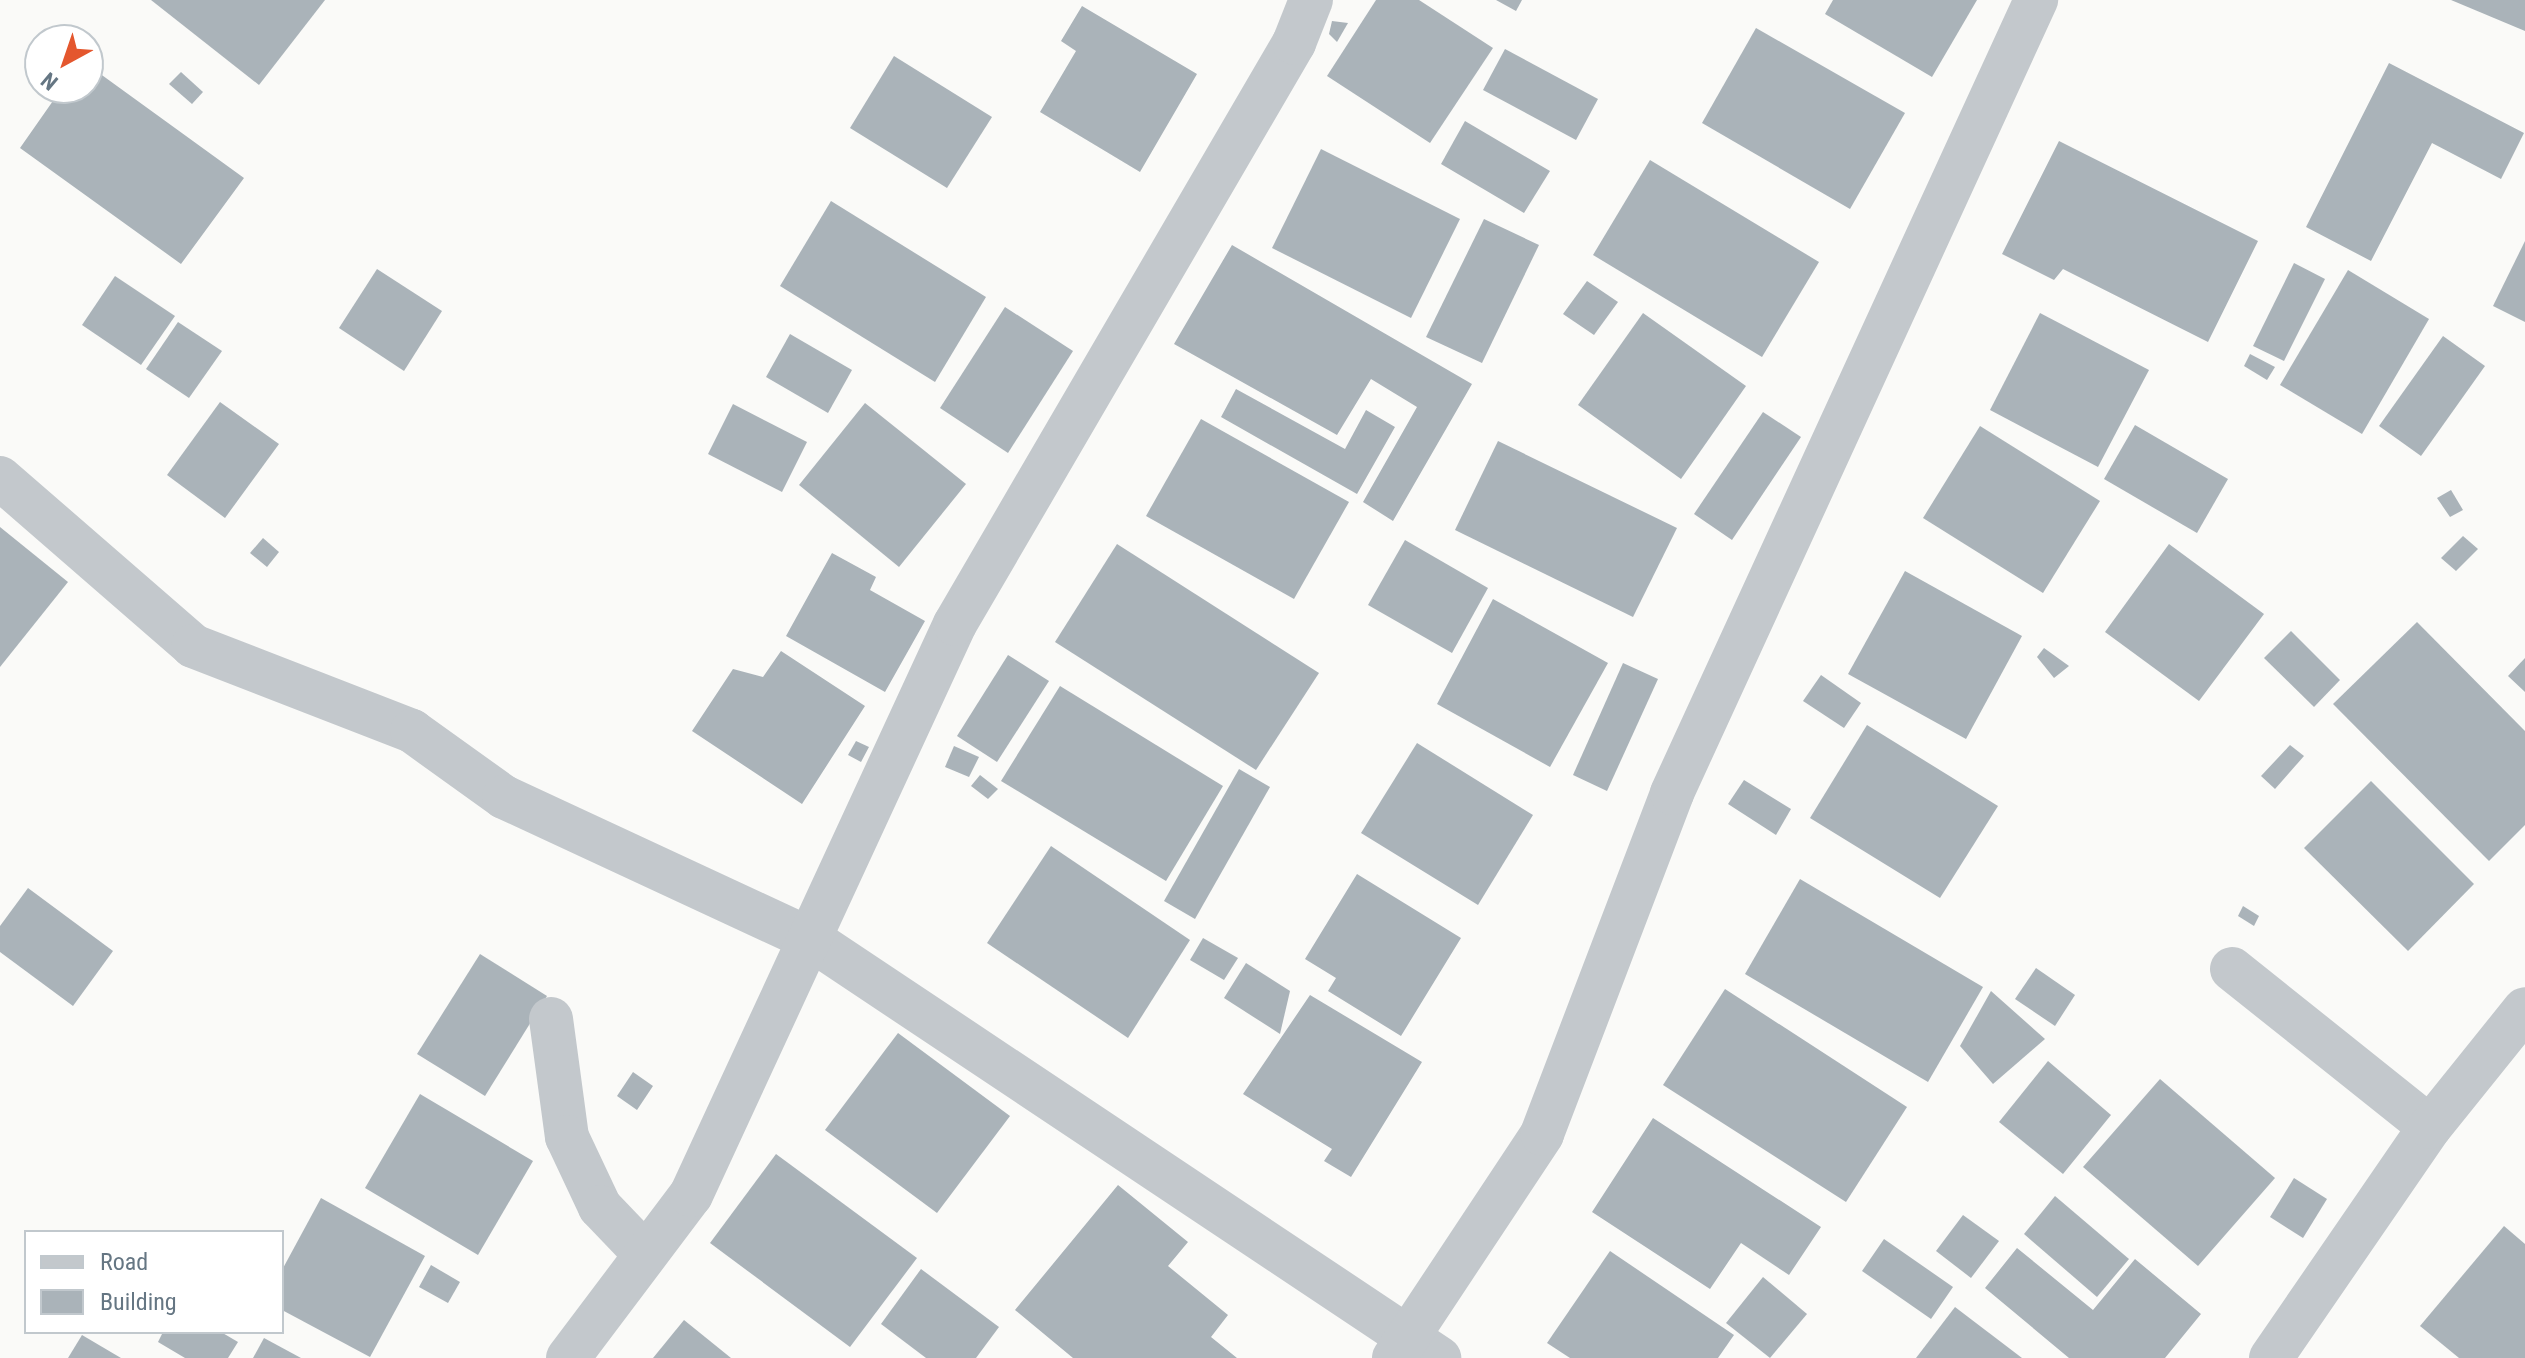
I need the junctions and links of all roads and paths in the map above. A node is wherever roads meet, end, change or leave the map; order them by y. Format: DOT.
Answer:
graph roads {
  1 [pos="1311,0"];
  2 [pos="2036,0"];
  3 [pos="0,478"];
  4 [pos="812,940"];
  5 [pos="2232,969"];
  6 [pos="2525,1009"];
  7 [pos="551,1019"];
  8 [pos="2430,1127"];
  9 [pos="645,1254"];
  10 [pos="1414,1351"];
  11 [pos="568,1358"];
  12 [pos="2271,1358"];
  1 -- 4 [label="street"];
  2 -- 10 [label="street"];
  3 -- 4 [label="street"];
  4 -- 9 [label="street"];
  4 -- 10 [label="street"];
  5 -- 8 [label="street"];
  6 -- 8 [label="street"];
  7 -- 9 [label="street"];
  8 -- 12 [label="street"];
  9 -- 11 [label="street"];
}
